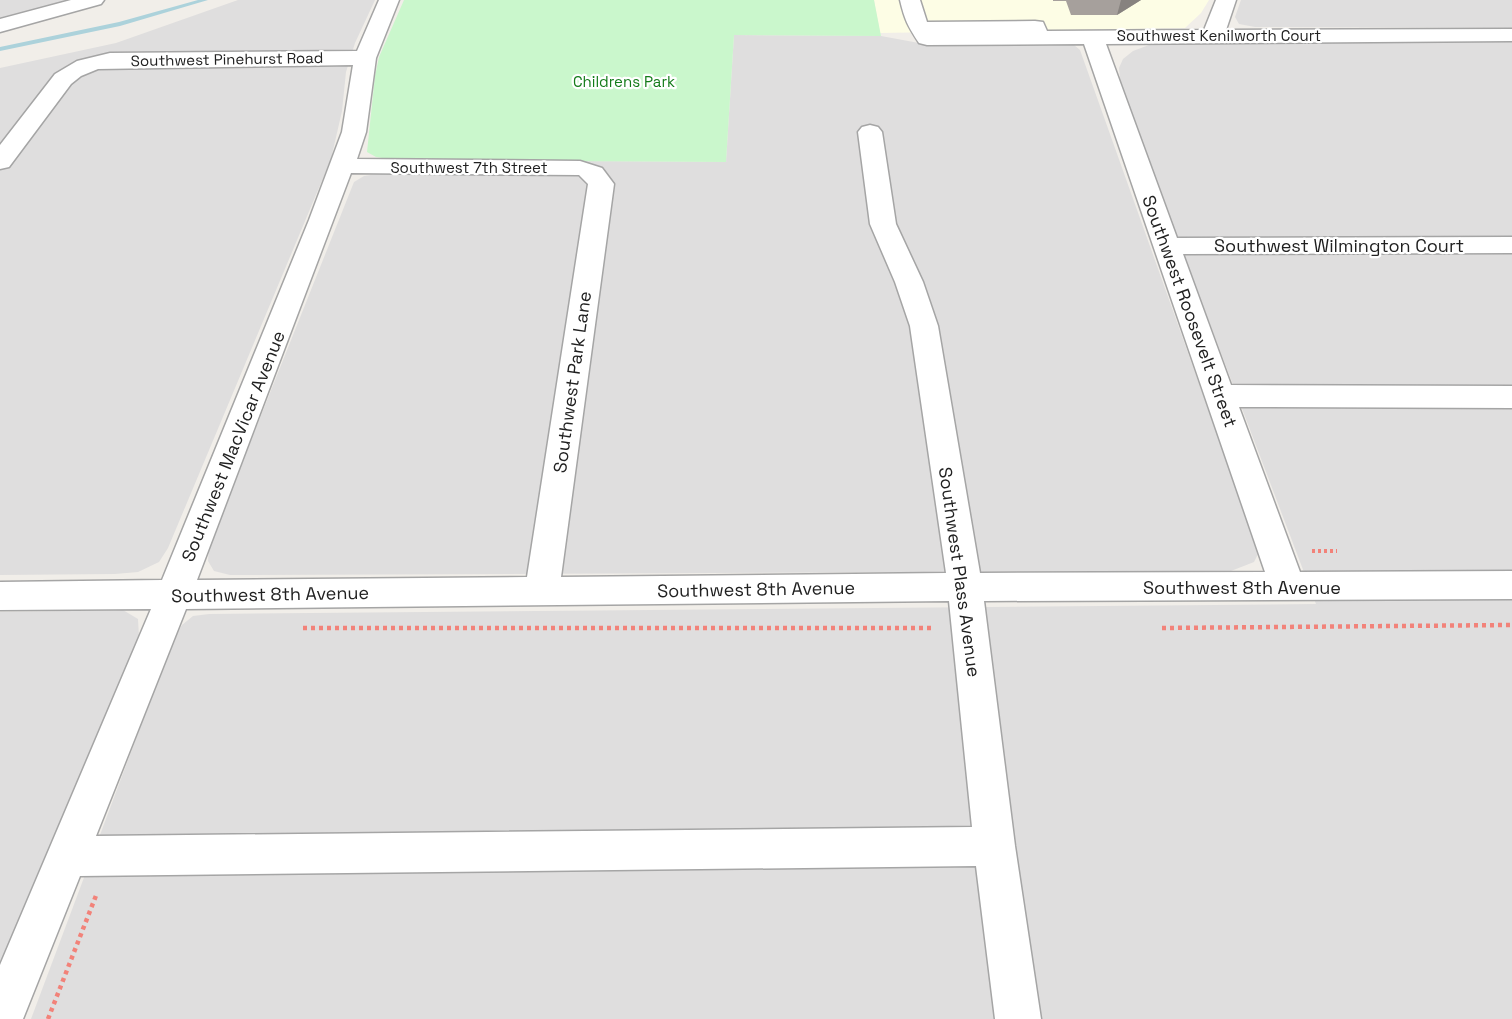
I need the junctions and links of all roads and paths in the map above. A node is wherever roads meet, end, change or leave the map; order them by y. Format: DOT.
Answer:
graph roads {
  1 [pos="94,0"];
  2 [pos="389,0"];
  3 [pos="910,0"];
  4 [pos="1226,0"];
  5 [pos="1034,24"];
  6 [pos="0,26"];
  7 [pos="925,33"];
  8 [pos="1213,35"];
  9 [pos="1512,35"];
  10 [pos="1092,36"];
  11 [pos="365,58"];
  12 [pos="870,132"];
  13 [pos="0,162"];
  14 [pos="343,166"];
  15 [pos="594,174"];
  16 [pos="1512,245"];
  17 [pos="1167,246"];
  18 [pos="1220,396"];
  19 [pos="1512,397"];
  20 [pos="1512,585"];
  21 [pos="965,587"];
  22 [pos="1288,587"];
  23 [pos="542,591"];
  24 [pos="174,595"];
  25 [pos="0,596"];
  26 [pos="1512,625"];
  27 [pos="298,628"];
  28 [pos="939,628"];
  29 [pos="1162,628"];
  30 [pos="994,846"];
  31 [pos="67,856"];
  32 [pos="101,884"];
  33 [pos="0,1019"];
  34 [pos="48,1019"];
  35 [pos="1018,1019"];
  1 -- 6 [label="street"];
  2 -- 11 [label="street, Southwest MacVicar Avenue"];
  3 -- 7 [label="street"];
  4 -- 8 [label="street"];
  5 -- 7 [label="street, Southwest Kenilworth Court"];
  5 -- 7 [label="street"];
  5 -- 10 [label="street, Southwest Kenilworth Court"];
  8 -- 9 [label="street, Southwest Kenilworth Court"];
  8 -- 10 [label="street, Southwest Kenilworth Court"];
  10 -- 17 [label="street, Southwest Roosevelt Street"];
  11 -- 13 [label="street, Southwest Pinehurst Road"];
  11 -- 14 [label="street, Southwest MacVicar Avenue"];
  12 -- 21 [label="street, Southwest Plass Avenue"];
  14 -- 15 [label="street, Southwest 7th Street"];
  14 -- 24 [label="street, Southwest MacVicar Avenue"];
  15 -- 23 [label="street, Southwest Park Lane"];
  16 -- 17 [label="street, Southwest Wilmington Court"];
  17 -- 18 [label="street, Southwest Roosevelt Street"];
  18 -- 19 [label="street"];
  18 -- 22 [label="street, Southwest Roosevelt Street"];
  20 -- 22 [label="street, Southwest 8th Avenue"];
  21 -- 22 [label="street, Southwest 8th Avenue"];
  21 -- 23 [label="street, Southwest 8th Avenue"];
  21 -- 30 [label="street, Southwest Plass Avenue"];
  23 -- 24 [label="street, Southwest 8th Avenue"];
  24 -- 25 [label="street, Southwest 8th Avenue"];
  24 -- 31 [label="street, Southwest MacVicar Avenue"];
  26 -- 29 [label="path"];
  27 -- 28 [label="path"];
  30 -- 31 [label="street"];
  30 -- 35 [label="street, Southwest Plass Avenue"];
  31 -- 33 [label="street, Southwest MacVicar Avenue"];
  32 -- 34 [label="path"];
}
